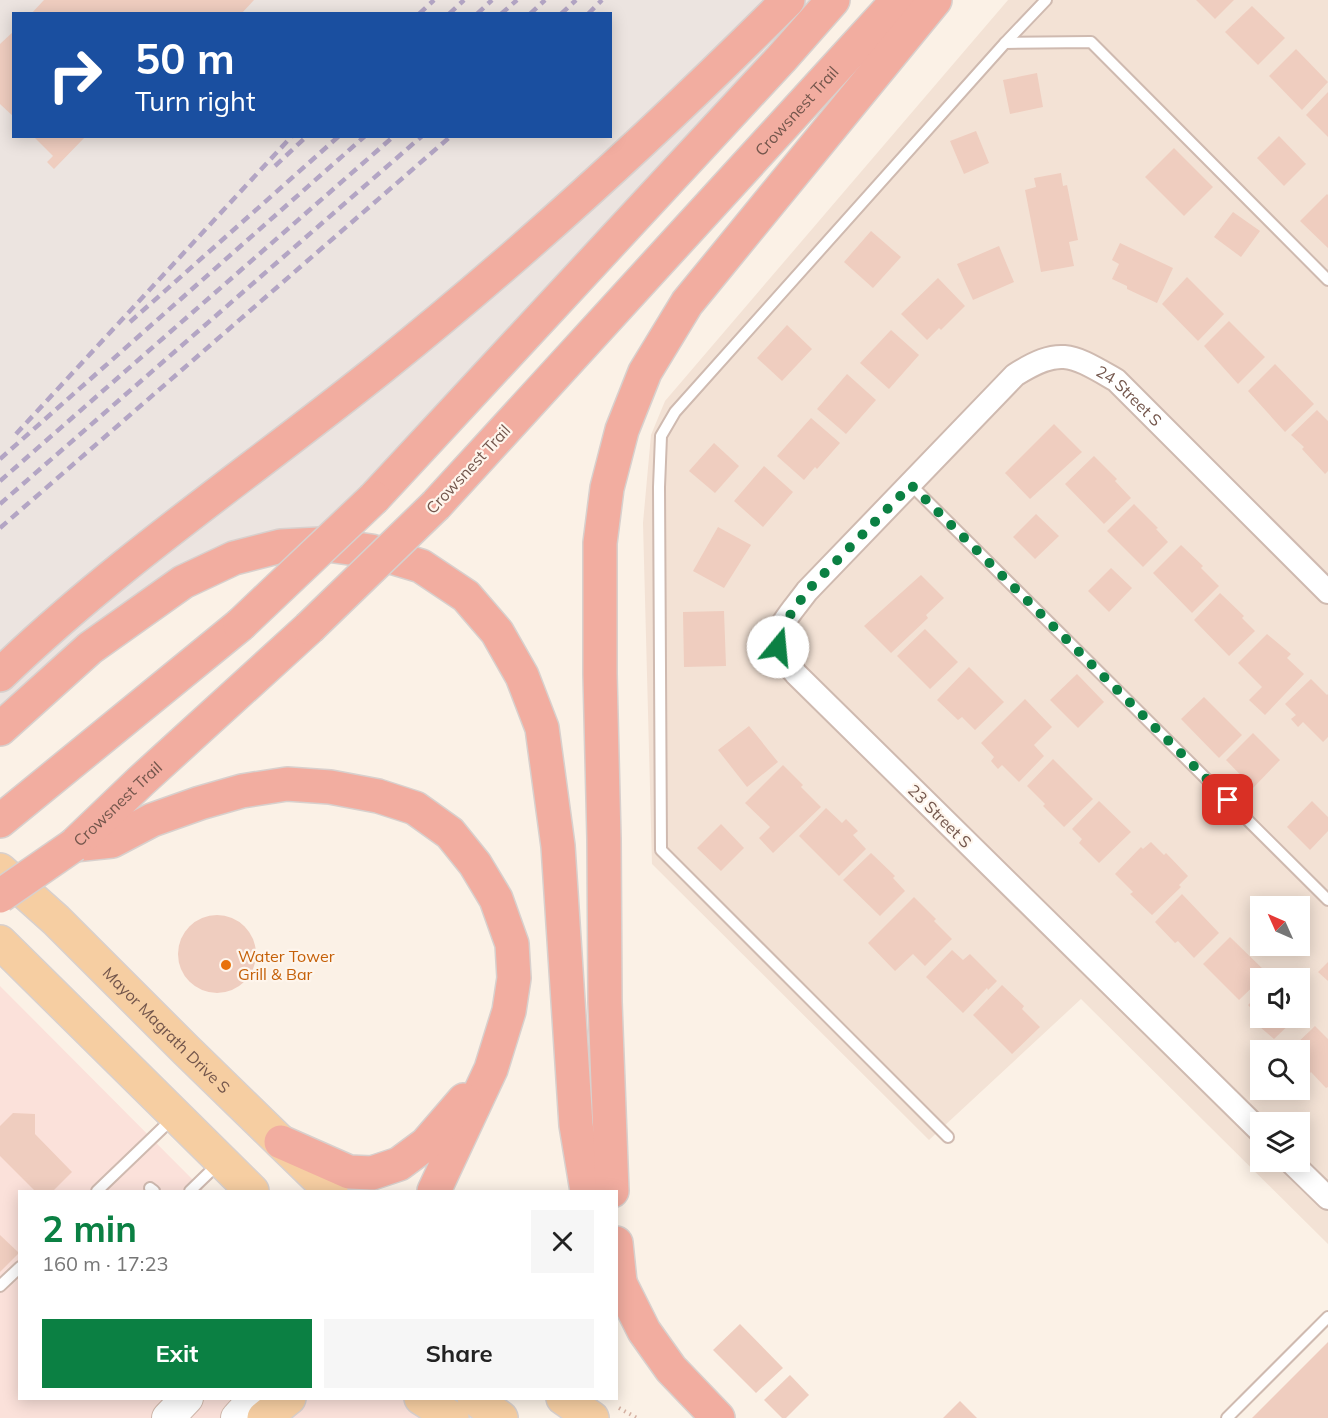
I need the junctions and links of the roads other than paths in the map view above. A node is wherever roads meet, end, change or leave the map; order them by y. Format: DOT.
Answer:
graph roads {
  1 [pos="788,0"];
  2 [pos="833,0"];
  3 [pos="898,0"];
  4 [pos="934,0"];
  5 [pos="1046,0"];
  6 [pos="1005,43"];
  7 [pos="1328,280"];
  8 [pos="911,485"];
  9 [pos="1328,592"];
  10 [pos="0,675"];
  11 [pos="0,729"];
  12 [pos="0,821"];
  13 [pos="74,845"];
  14 [pos="0,870"];
  15 [pos="0,896"];
  16 [pos="1328,900"];
  17 [pos="0,942"];
  18 [pos="490,1069"];
  19 [pos="176,1115"];
  20 [pos="1250,1121"];
  21 [pos="948,1137"];
  22 [pos="281,1142"];
  23 [pos="222,1160"];
  24 [pos="1301,1172"];
  25 [pos="98,1190"];
  26 [pos="191,1190"];
  27 [pos="251,1190"];
  28 [pos="330,1190"];
  29 [pos="434,1190"];
  30 [pos="587,1190"];
  31 [pos="612,1190"];
  32 [pos="1328,1198"];
  33 [pos="18,1269"];
  34 [pos="618,1278"];
  35 [pos="0,1286"];
  36 [pos="1328,1317"];
  37 [pos="186,1400"];
  38 [pos="253,1400"];
  39 [pos="286,1400"];
  40 [pos="424,1400"];
  41 [pos="477,1400"];
  42 [pos="566,1400"];
  43 [pos="168,1418"];
  44 [pos="237,1418"];
  45 [pos="264,1418"];
  46 [pos="452,1418"];
  47 [pos="501,1418"];
  48 [pos="592,1418"];
  49 [pos="718,1418"];
  50 [pos="1227,1418"];
  1 -- 10 [label="highway"];
  2 -- 12 [label="highway, bridge"];
  3 -- 13 [label="highway, Crowsnest Trail, bridge"];
  4 -- 31 [label="highway"];
  5 -- 6 [label="lane"];
  6 -- 7 [label="lane"];
  6 -- 21 [label="lane"];
  8 -- 9 [label="street, 24 Street S"];
  8 -- 16 [label="lane"];
  8 -- 20 [label="street, 23 Street S"];
  11 -- 30 [label="highway"];
  13 -- 15 [label="highway, Crowsnest Trail, bridge"];
  13 -- 18 [label="highway"];
  14 -- 22 [label="main road, Mayor Magrath Drive S"];
  17 -- 19 [label="main road"];
  18 -- 22 [label="highway"];
  18 -- 29 [label="highway"];
  19 -- 23 [label="main road"];
  19 -- 25 [label="lane"];
  22 -- 28 [label="main road, Mayor Magrath Drive S"];
  23 -- 26 [label="lane"];
  23 -- 27 [label="main road"];
  24 -- 32 [label="street"];
  33 -- 35 [label="lane"];
  34 -- 49 [label="highway"];
  36 -- 50 [label="lane"];
  37 -- 43 [label="main road"];
  38 -- 44 [label="main road"];
  39 -- 45 [label="main road"];
  40 -- 46 [label="main road"];
  41 -- 47 [label="main road"];
  42 -- 48 [label="main road"];
}
